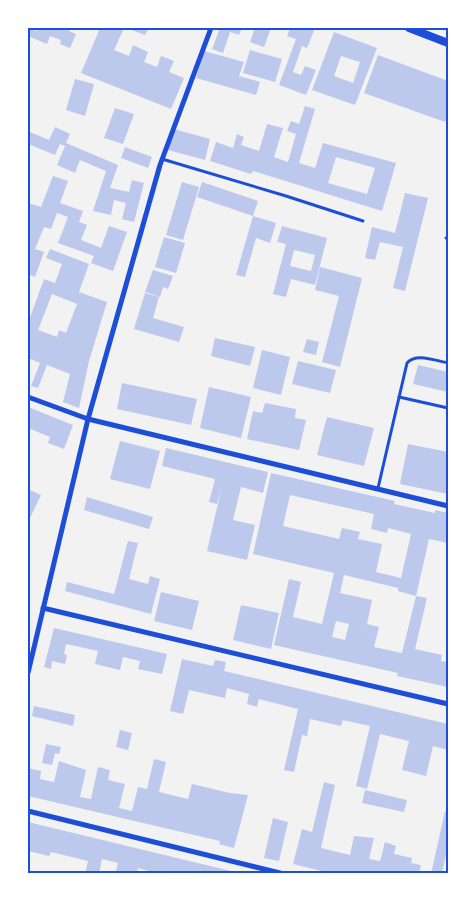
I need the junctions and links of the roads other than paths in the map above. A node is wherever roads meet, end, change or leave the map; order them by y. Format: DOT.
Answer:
graph roads {
  1 [pos="211,28"];
  2 [pos="409,28"];
  3 [pos="448,42"];
  4 [pos="162,159"];
  5 [pos="363,221"];
  6 [pos="448,363"];
  7 [pos="28,397"];
  8 [pos="399,397"];
  9 [pos="448,408"];
  10 [pos="88,419"];
  11 [pos="378,488"];
  12 [pos="448,506"];
  13 [pos="43,608"];
  14 [pos="28,673"];
  15 [pos="448,704"];
  16 [pos="28,811"];
  17 [pos="284,874"];
  1 -- 4 [label="street"];
  2 -- 3 [label="main road"];
  4 -- 5 [label="lane"];
  4 -- 10 [label="street"];
  6 -- 8 [label="lane"];
  7 -- 10 [label="street"];
  8 -- 9 [label="lane"];
  8 -- 11 [label="lane"];
  10 -- 11 [label="street"];
  10 -- 13 [label="street"];
  11 -- 12 [label="street"];
  13 -- 14 [label="street"];
  13 -- 15 [label="street"];
  16 -- 17 [label="street"];
}
